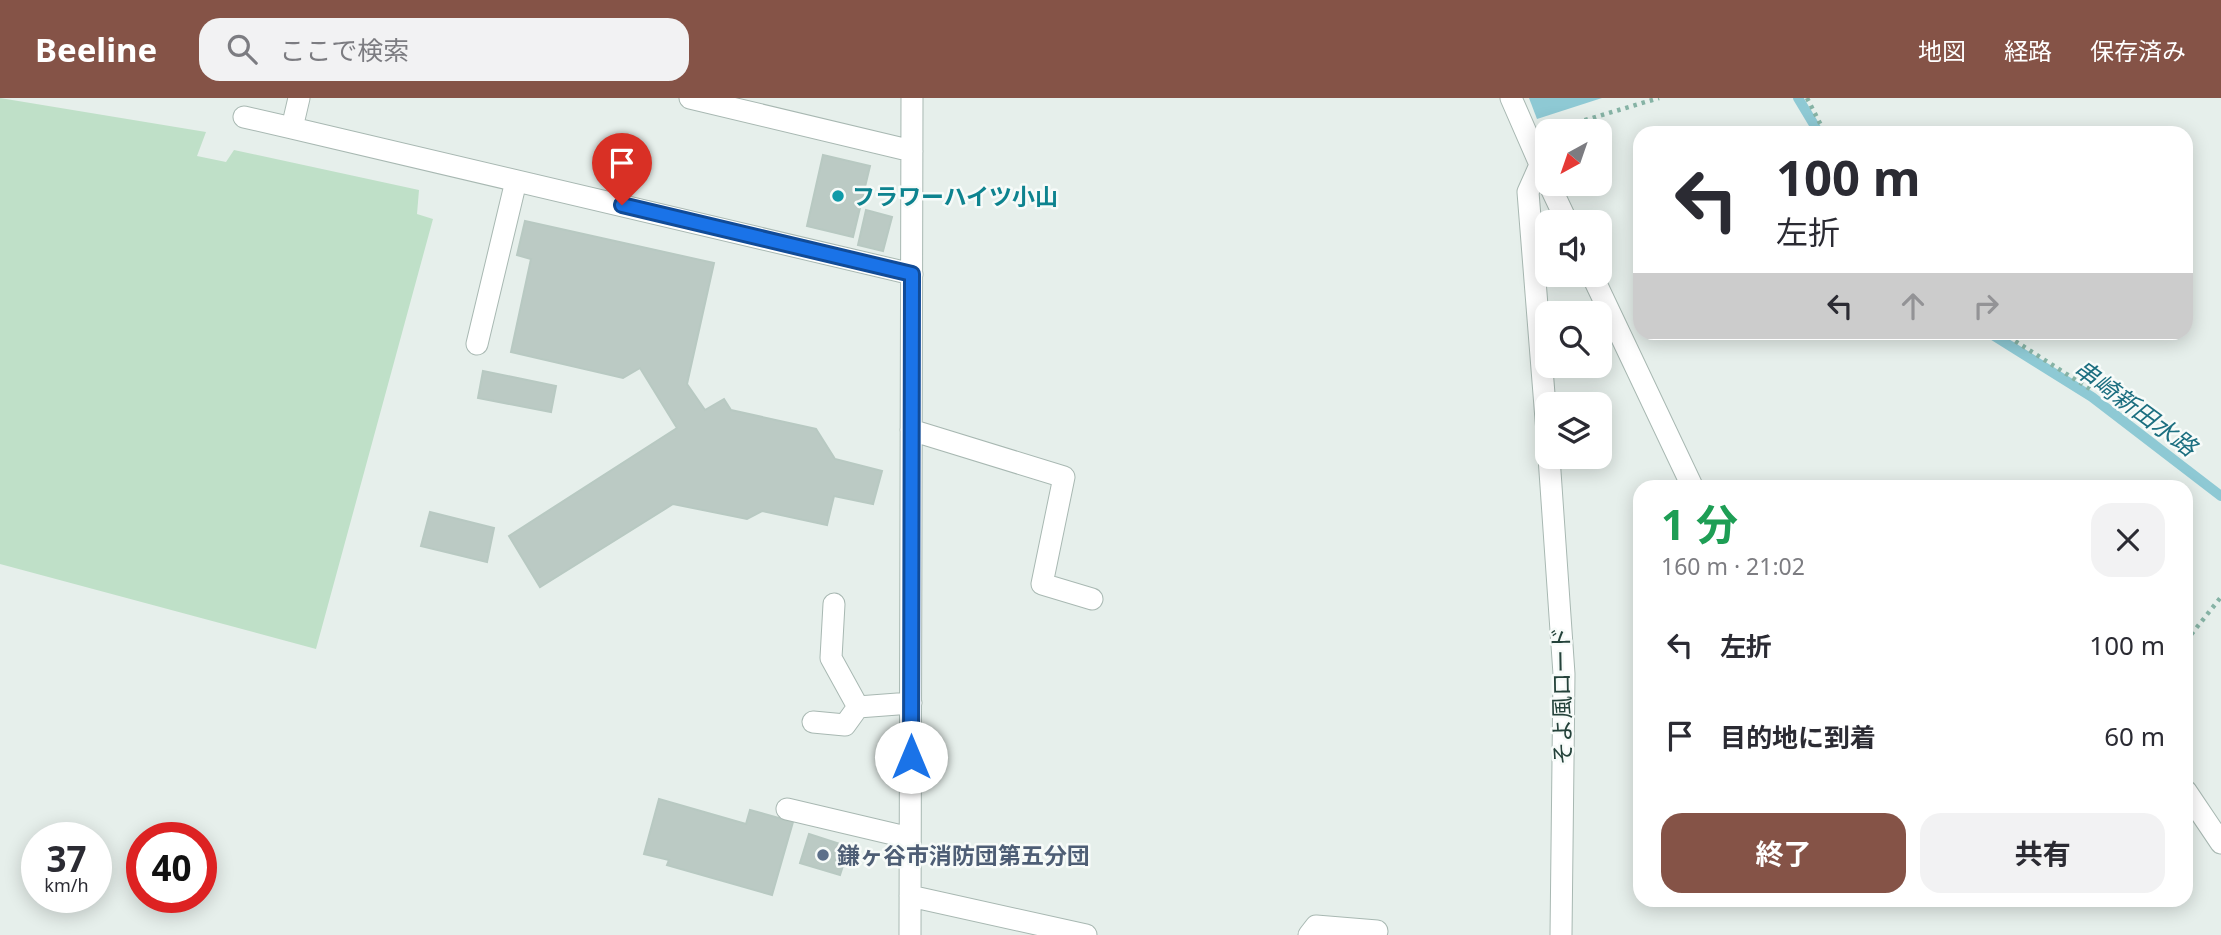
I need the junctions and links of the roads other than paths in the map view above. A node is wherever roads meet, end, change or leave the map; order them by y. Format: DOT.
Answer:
graph roads {
  1 [pos="299,98"];
  2 [pos="690,98"];
  3 [pos="912,98"];
  4 [pos="1511,98"];
  5 [pos="244,117"];
  6 [pos="292,128"];
  7 [pos="912,150"];
  8 [pos="1535,153"];
  9 [pos="516,181"];
  10 [pos="1535,185"];
  11 [pos="912,274"];
  12 [pos="1598,287"];
  13 [pos="477,344"];
  14 [pos="1544,392"];
  15 [pos="911,430"];
  16 [pos="1550,469"];
  17 [pos="1689,480"];
  18 [pos="1092,599"];
  19 [pos="834,604"];
  20 [pos="911,703"];
  21 [pos="858,707"];
  22 [pos="813,722"];
  23 [pos="2193,800"];
  24 [pos="786,809"];
  25 [pos="910,838"];
  26 [pos="2221,843"];
  27 [pos="910,896"];
  28 [pos="1377,931"];
  29 [pos="911,935"];
  30 [pos="1086,935"];
  31 [pos="1309,935"];
  32 [pos="1561,935"];
  1 -- 6 [label="street"];
  2 -- 7 [label="street"];
  3 -- 7 [label="street"];
  4 -- 8 [label="street"];
  5 -- 6 [label="street"];
  6 -- 9 [label="street"];
  7 -- 11 [label="street"];
  9 -- 11 [label="street"];
  9 -- 13 [label="street"];
  10 -- 14 [label="street"];
  11 -- 15 [label="street"];
  12 -- 17 [label="street"];
  15 -- 18 [label="street"];
  15 -- 20 [label="street"];
  16 -- 32 [label="street, そよ風ロード"];
  19 -- 21 [label="street"];
  20 -- 21 [label="street"];
  20 -- 25 [label="street"];
  21 -- 22 [label="street"];
  23 -- 26 [label="street"];
  24 -- 25 [label="street"];
  25 -- 27 [label="street"];
  27 -- 29 [label="street"];
  27 -- 30 [label="street"];
  28 -- 31 [label="street"];
}
